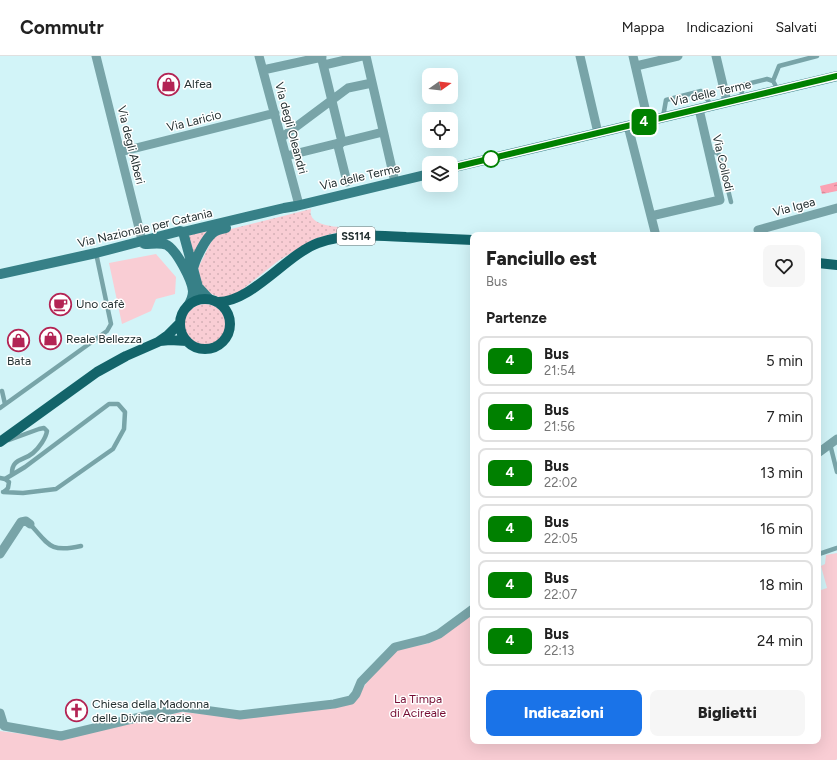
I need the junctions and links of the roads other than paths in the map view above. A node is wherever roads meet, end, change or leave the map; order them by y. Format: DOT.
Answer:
graph roads {
  1 [pos="96,56"];
  2 [pos="259,56"];
  3 [pos="362,56"];
  4 [pos="366,56"];
  5 [pos="580,56"];
  6 [pos="633,56"];
  7 [pos="678,56"];
  8 [pos="716,56"];
  9 [pos="817,56"];
  10 [pos="322,59"];
  11 [pos="636,66"];
  12 [pos="263,70"];
  13 [pos="837,76"];
  14 [pos="773,81"];
  15 [pos="372,83"];
  16 [pos="779,91"];
  17 [pos="741,99"];
  18 [pos="332,100"];
  19 [pos="727,102"];
  20 [pos="712,106"];
  21 [pos="699,109"];
  22 [pos="275,113"];
  23 [pos="662,118"];
  24 [pos="648,121"];
  25 [pos="628,126"];
  26 [pos="383,132"];
  27 [pos="598,133"];
  28 [pos="281,138"];
  29 [pos="342,142"];
  30 [pos="120,152"];
  31 [pos="709,154"];
  32 [pos="286,156"];
  33 [pos="458,166"];
  34 [pos="422,176"];
  35 [pos="347,182"];
  36 [pos="394,182"];
  37 [pos="731,202"];
  38 [pos="298,206"];
  39 [pos="837,208"];
  40 [pos="651,216"];
  41 [pos="758,230"];
  42 [pos="184,232"];
  43 [pos="655,232"];
  44 [pos="470,240"];
  45 [pos="143,242"];
  46 [pos="96,252"];
  47 [pos="821,257"];
  48 [pos="837,258"];
  49 [pos="821,263"];
  50 [pos="837,265"];
  51 [pos="188,268"];
  52 [pos="0,274"];
  53 [pos="253,288"];
  54 [pos="213,300"];
  55 [pos="188,306"];
  56 [pos="230,319"];
  57 [pos="180,323"];
  58 [pos="187,341"];
  59 [pos="158,342"];
  60 [pos="2,391"];
  61 [pos="5,404"];
  62 [pos="0,408"];
  63 [pos="834,442"];
  64 [pos="0,443"];
  65 [pos="821,451"];
  66 [pos="837,472"];
  67 [pos="12,475"];
  68 [pos="3,478"];
  69 [pos="1,492"];
  70 [pos="30,524"];
  71 [pos="81,546"];
  72 [pos="837,548"];
  73 [pos="821,553"];
  74 [pos="0,554"];
  75 [pos="470,611"];
  76 [pos="0,713"];
  77 [pos="2,726"];
  1 -- 30 [label="street, Via degli Alberi"];
  2 -- 12 [label="street, Via degli Oleandri"];
  3 -- 10 [label="street"];
  4 -- 15 [label="street"];
  5 -- 27 [label="street"];
  6 -- 11 [label="street"];
  7 -- 11 [label="street"];
  8 -- 19 [label="street"];
  9 -- 14 [label="lane"];
  10 -- 12 [label="street"];
  10 -- 18 [label="street"];
  11 -- 24 [label="street"];
  12 -- 22 [label="street, Via degli Oleandri"];
  13 -- 16 [label="street, Via delle Terme"];
  14 -- 16 [label="lane"];
  14 -- 17 [label="lane"];
  15 -- 18 [label="street"];
  15 -- 26 [label="street"];
  16 -- 17 [label="street, Via delle Terme"];
  17 -- 19 [label="street, Via delle Terme"];
  18 -- 28 [label="street"];
  18 -- 29 [label="street"];
  19 -- 20 [label="street, Via delle Terme"];
  20 -- 21 [label="street, Via delle Terme"];
  20 -- 23 [label="lane"];
  21 -- 23 [label="street, Via delle Terme"];
  21 -- 31 [label="street, Via Collodi"];
  22 -- 28 [label="street, Via degli Oleandri"];
  22 -- 30 [label="street, Via Laricio"];
  23 -- 24 [label="street, Via delle Terme"];
  24 -- 25 [label="street, Via delle Terme"];
  25 -- 27 [label="street, Via delle Terme"];
  25 -- 40 [label="street"];
  26 -- 29 [label="street"];
  26 -- 36 [label="street"];
  27 -- 33 [label="street, Via delle Terme"];
  28 -- 32 [label="street, Via degli Oleandri"];
  29 -- 32 [label="street"];
  29 -- 35 [label="street"];
  30 -- 45 [label="street, Via degli Alberi"];
  31 -- 37 [label="lane"];
  31 -- 40 [label="street, Via Collodi"];
  32 -- 38 [label="street, Via degli Oleandri"];
  34 -- 36 [label="street, Via delle Terme"];
  36 -- 38 [label="street, Via delle Terme"];
  38 -- 42 [label="street, Via Nazionale per Catania"];
  38 -- 51 [label="street"];
  39 -- 41 [label="street, Via Igea"];
  40 -- 43 [label="street"];
  42 -- 45 [label="street, Via Nazionale per Catania"];
  42 -- 51 [label="street"];
  44 -- 53 [label="main road, SS114"];
  45 -- 46 [label="street, Via Nazionale per Catania"];
  45 -- 51 [label="street"];
  46 -- 52 [label="street, Via Nazionale per Catania"];
  46 -- 61 [label="lane"];
  47 -- 48 [label="main road"];
  49 -- 50 [label="main road"];
  51 -- 54 [label="street"];
  51 -- 55 [label="street"];
  53 -- 54 [label="main road"];
  53 -- 56 [label="main road"];
  54 -- 55 [label="main road"];
  54 -- 56 [label="main road"];
  55 -- 57 [label="main road"];
  56 -- 58 [label="main road"];
  57 -- 58 [label="main road"];
  57 -- 59 [label="main road"];
  58 -- 59 [label="main road"];
  59 -- 64 [label="main road"];
  60 -- 61 [label="lane"];
  61 -- 62 [label="lane"];
  63 -- 65 [label="street"];
  63 -- 66 [label="lane"];
  64 -- 67 [label="lane"];
  67 -- 68 [label="lane"];
  67 -- 69 [label="lane"];
  68 -- 69 [label="lane"];
  70 -- 71 [label="lane"];
  70 -- 74 [label="street"];
  72 -- 73 [label="lane"];
  75 -- 77 [label="street"];
  76 -- 77 [label="street"];
}
